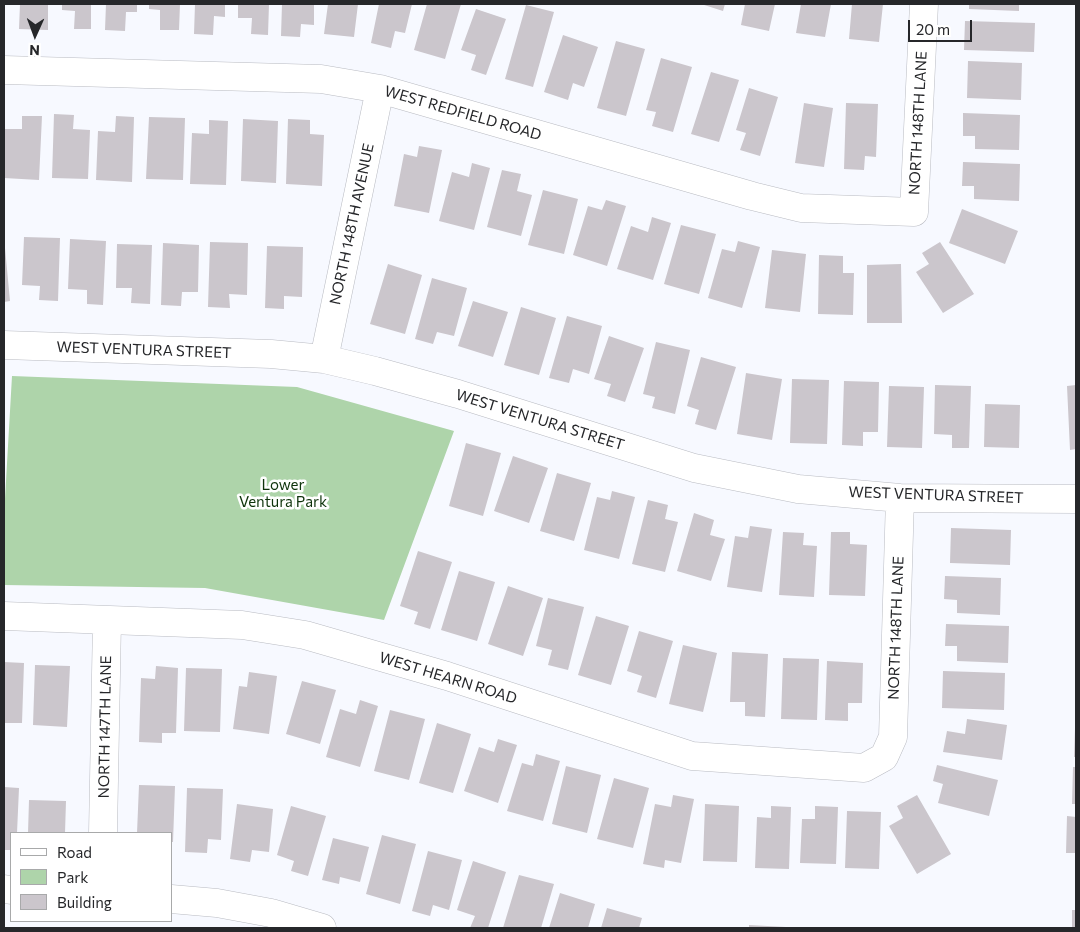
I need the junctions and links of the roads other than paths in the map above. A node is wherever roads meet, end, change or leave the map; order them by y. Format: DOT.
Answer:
graph roads {
  1 [pos="924,4"];
  2 [pos="4,70"];
  3 [pos="380,89"];
  4 [pos="914,212"];
  5 [pos="4,345"];
  6 [pos="324,359"];
  7 [pos="900,498"];
  8 [pos="1076,498"];
  9 [pos="4,616"];
  10 [pos="108,621"];
  11 [pos="884,757"];
  12 [pos="103,832"];
  13 [pos="172,899"];
  14 [pos="322,928"];
  1 -- 4 [label="street, NORTH 148TH LANE"];
  2 -- 3 [label="street, WEST REDFIELD ROAD"];
  3 -- 4 [label="street, WEST REDFIELD ROAD"];
  3 -- 6 [label="street, NORTH 148TH AVENUE"];
  5 -- 6 [label="street, WEST VENTURA STREET"];
  6 -- 7 [label="street, WEST VENTURA STREET"];
  7 -- 8 [label="street, WEST VENTURA STREET"];
  7 -- 11 [label="street, NORTH 148TH LANE"];
  9 -- 10 [label="street, WEST HEARN ROAD"];
  10 -- 11 [label="street, WEST HEARN ROAD"];
  10 -- 12 [label="street, NORTH 147TH LANE"];
  13 -- 14 [label="street"];
}
